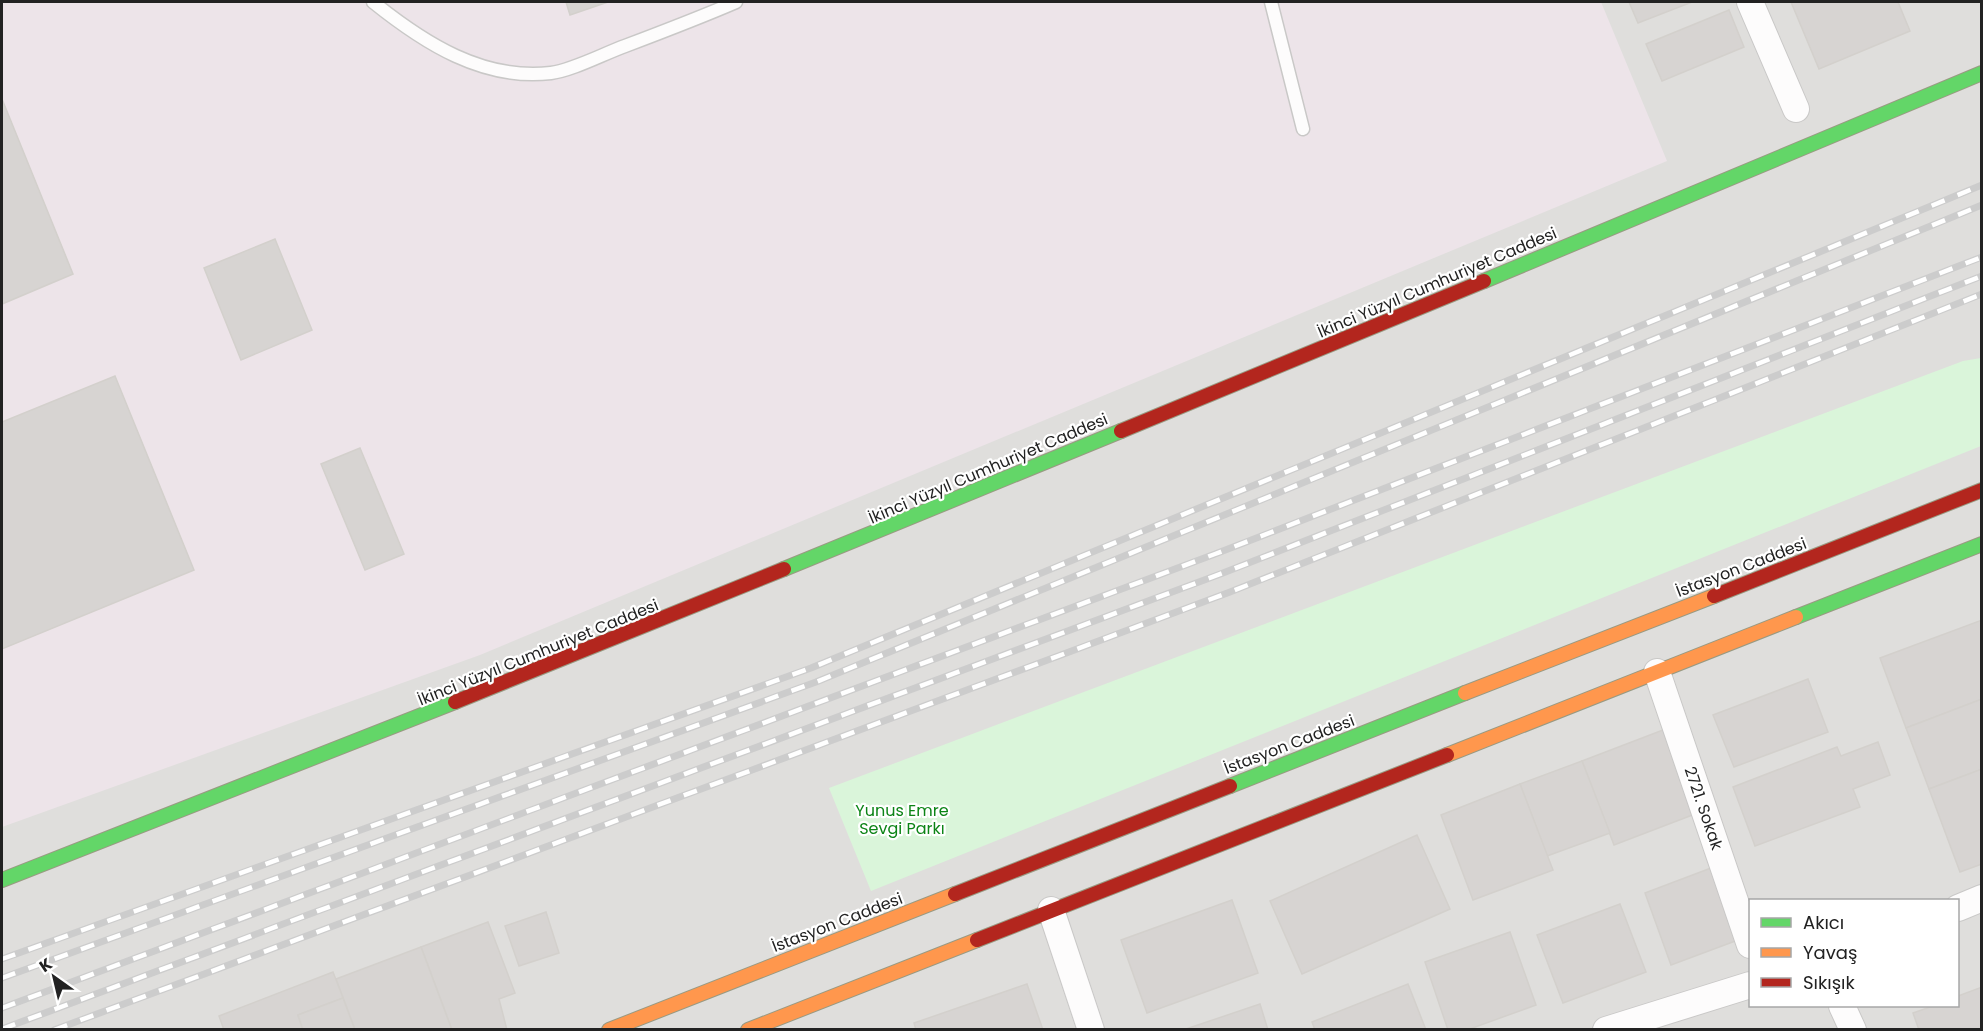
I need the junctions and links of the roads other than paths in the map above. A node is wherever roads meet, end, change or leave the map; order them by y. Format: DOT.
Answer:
graph roads {
  1 [pos="373,2"];
  2 [pos="736,2"];
  3 [pos="1271,2"];
  4 [pos="1750,2"];
  5 [pos="1982,73"];
  6 [pos="1796,109"];
  7 [pos="1303,129"];
  8 [pos="1982,490"];
  9 [pos="1982,543"];
  10 [pos="1657,672"];
  11 [pos="2,880"];
  12 [pos="1982,898"];
  13 [pos="1959,908"];
  14 [pos="1051,910"];
  15 [pos="1749,942"];
  16 [pos="1749,985"];
  17 [pos="1843,1007"];
  18 [pos="609,1029"];
  19 [pos="748,1029"];
  20 [pos="1091,1029"];
  21 [pos="1605,1029"];
  22 [pos="1853,1029"];
  1 -- 2 [label="lane"];
  3 -- 7 [label="lane"];
  4 -- 6 [label="street"];
  5 -- 11 [label="main road, İkinci Yüzyıl Cumhuriyet Caddesi"];
  8 -- 18 [label="main road, İstasyon Caddesi"];
  9 -- 10 [label="main road"];
  10 -- 14 [label="main road"];
  10 -- 15 [label="street, 2721. Sokak"];
  12 -- 13 [label="street"];
  14 -- 19 [label="main road"];
  14 -- 20 [label="street"];
  16 -- 21 [label="street"];
  17 -- 22 [label="street"];
}
